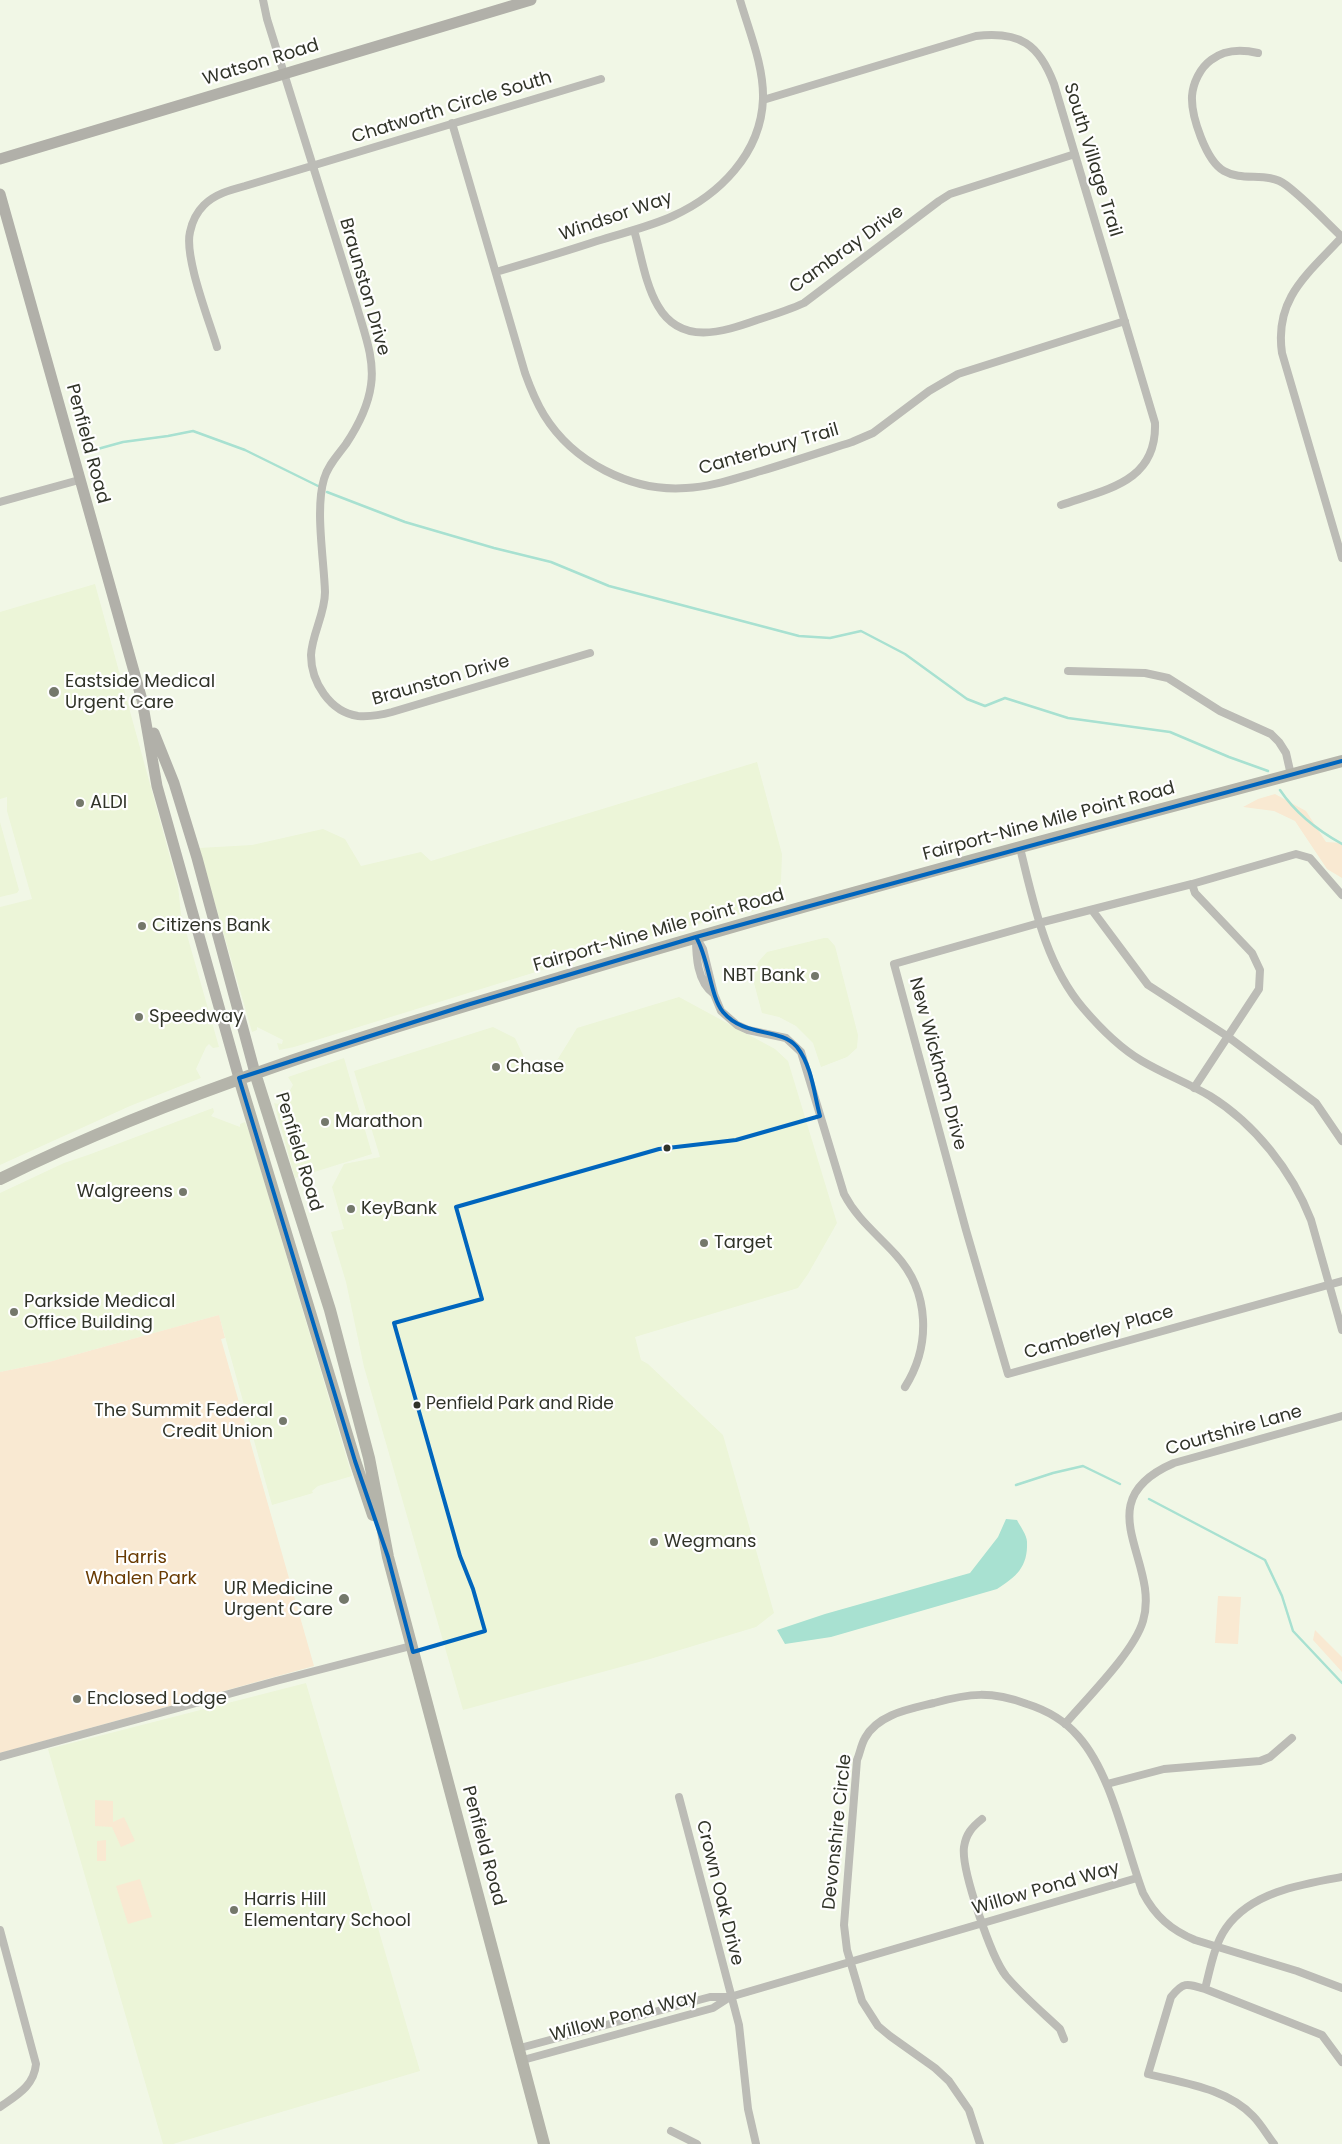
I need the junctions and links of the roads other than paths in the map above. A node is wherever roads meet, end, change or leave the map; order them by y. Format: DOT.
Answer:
graph roads {
  1 [pos="263,0"];
  2 [pos="531,0"];
  3 [pos="740,0"];
  4 [pos="1258,53"];
  5 [pos="285,74"];
  6 [pos="600,79"];
  7 [pos="763,100"];
  8 [pos="452,123"];
  9 [pos="1074,154"];
  10 [pos="0,159"];
  11 [pos="313,166"];
  12 [pos="0,194"];
  13 [pos="634,230"];
  14 [pos="1342,237"];
  15 [pos="496,272"];
  16 [pos="1126,320"];
  17 [pos="217,347"];
  18 [pos="79,480"];
  19 [pos="0,502"];
  20 [pos="1061,505"];
  21 [pos="1342,558"];
  22 [pos="590,653"];
  23 [pos="1068,671"];
  24 [pos="142,703"];
  25 [pos="1342,761"];
  26 [pos="1291,775"];
  27 [pos="1020,848"];
  28 [pos="1192,884"];
  29 [pos="1342,895"];
  30 [pos="1092,910"];
  31 [pos="1039,923"];
  32 [pos="696,936"];
  33 [pos="1227,1036"];
  34 [pos="255,1073"];
  35 [pos="239,1078"];
  36 [pos="1194,1088"];
  37 [pos="1340,1136"];
  38 [pos="0,1179"];
  39 [pos="966,1230"];
  40 [pos="1342,1281"];
  41 [pos="1330,1285"];
  42 [pos="1342,1330"];
  43 [pos="905,1387"];
  44 [pos="1342,1416"];
  45 [pos="388,1557"];
  46 [pos="411,1646"];
  47 [pos="1065,1724"];
  48 [pos="1292,1738"];
  49 [pos="0,1758"];
  50 [pos="1106,1784"];
  51 [pos="679,1797"];
  52 [pos="982,1819"];
  53 [pos="1342,1877"];
  54 [pos="1138,1878"];
  55 [pos="982,1924"];
  56 [pos="0,1930"];
  57 [pos="1217,1947"];
  58 [pos="850,1960"];
  59 [pos="1342,1988"];
  60 [pos="1204,1989"];
  61 [pos="730,1997"];
  62 [pos="1064,2039"];
  63 [pos="521,2054"];
  64 [pos="1342,2062"];
  65 [pos="0,2107"];
  66 [pos="671,2131"];
  67 [pos="544,2144"];
  68 [pos="697,2144"];
  69 [pos="756,2144"];
  70 [pos="980,2144"];
  71 [pos="1274,2144"];
  1 -- 5 [label="street, Braunston Drive"];
  2 -- 5 [label="main road, Watson Road"];
  3 -- 7 [label="street, Windsor Way"];
  4 -- 14 [label="street"];
  5 -- 10 [label="main road, Watson Road"];
  5 -- 11 [label="street, Braunston Drive"];
  6 -- 8 [label="street, Chatworth Circle South"];
  7 -- 9 [label="street, South Village Trail"];
  7 -- 13 [label="street, Windsor Way"];
  8 -- 11 [label="street, Chatworth Circle South"];
  8 -- 15 [label="street, Canterbury Trail"];
  9 -- 13 [label="street, Cambray Drive"];
  9 -- 16 [label="street, South Village Trail"];
  11 -- 17 [label="street, Chatworth Circle South"];
  11 -- 22 [label="street, Braunston Drive"];
  12 -- 18 [label="main road, Penfield Road"];
  13 -- 15 [label="street, Windsor Way"];
  14 -- 21 [label="street"];
  15 -- 16 [label="street, Canterbury Trail"];
  16 -- 20 [label="street, South Village Trail"];
  18 -- 19 [label="street"];
  18 -- 24 [label="main road, Penfield Road"];
  23 -- 26 [label="street"];
  24 -- 34 [label="main road, Penfield Road"];
  24 -- 35 [label="main road, Penfield Road"];
  25 -- 26 [label="main road, Fairport-Nine Mile Point Road"];
  26 -- 27 [label="main road, Fairport-Nine Mile Point Road"];
  27 -- 31 [label="street"];
  27 -- 32 [label="main road, Fairport-Nine Mile Point Road"];
  28 -- 29 [label="street, New Wickham Drive"];
  28 -- 30 [label="street, New Wickham Drive"];
  28 -- 33 [label="street"];
  30 -- 31 [label="street, New Wickham Drive"];
  30 -- 33 [label="street"];
  31 -- 36 [label="street"];
  31 -- 39 [label="street, New Wickham Drive"];
  32 -- 34 [label="main road, Fairport-Nine Mile Point Road"];
  32 -- 43 [label="street"];
  33 -- 36 [label="street"];
  33 -- 37 [label="street"];
  34 -- 35 [label="main road, Fairport-Nine Mile Point Road"];
  34 -- 45 [label="main road, Penfield Road"];
  35 -- 38 [label="main road, Fairport-Nine Mile Point Road"];
  35 -- 45 [label="main road, Penfield Road"];
  36 -- 41 [label="street"];
  39 -- 41 [label="street, Camberley Place"];
  40 -- 41 [label="street, Camberley Place"];
  41 -- 42 [label="street"];
  44 -- 47 [label="street, Courtshire Lane"];
  45 -- 46 [label="main road, Penfield Road"];
  46 -- 49 [label="street"];
  46 -- 63 [label="main road, Penfield Road"];
  47 -- 50 [label="street, Devonshire Circle"];
  47 -- 58 [label="street, Devonshire Circle"];
  48 -- 50 [label="street"];
  50 -- 54 [label="street, Devonshire Circle"];
  51 -- 61 [label="street, Crown Oak Drive"];
  52 -- 55 [label="street"];
  53 -- 57 [label="street"];
  54 -- 55 [label="street, Willow Pond Way"];
  54 -- 57 [label="street, Willow Pond Way"];
  55 -- 58 [label="street, Willow Pond Way"];
  55 -- 62 [label="street"];
  56 -- 65 [label="street"];
  57 -- 59 [label="street, Willow Pond Way"];
  57 -- 60 [label="street"];
  58 -- 61 [label="street, Willow Pond Way"];
  58 -- 70 [label="street, Devonshire Circle"];
  60 -- 64 [label="street"];
  60 -- 71 [label="street"];
  61 -- 63 [label="street, Willow Pond Way"];
  61 -- 63 [label="street, Willow Pond Way"];
  61 -- 69 [label="street"];
  63 -- 67 [label="main road, Penfield Road"];
  66 -- 68 [label="street"];
}
